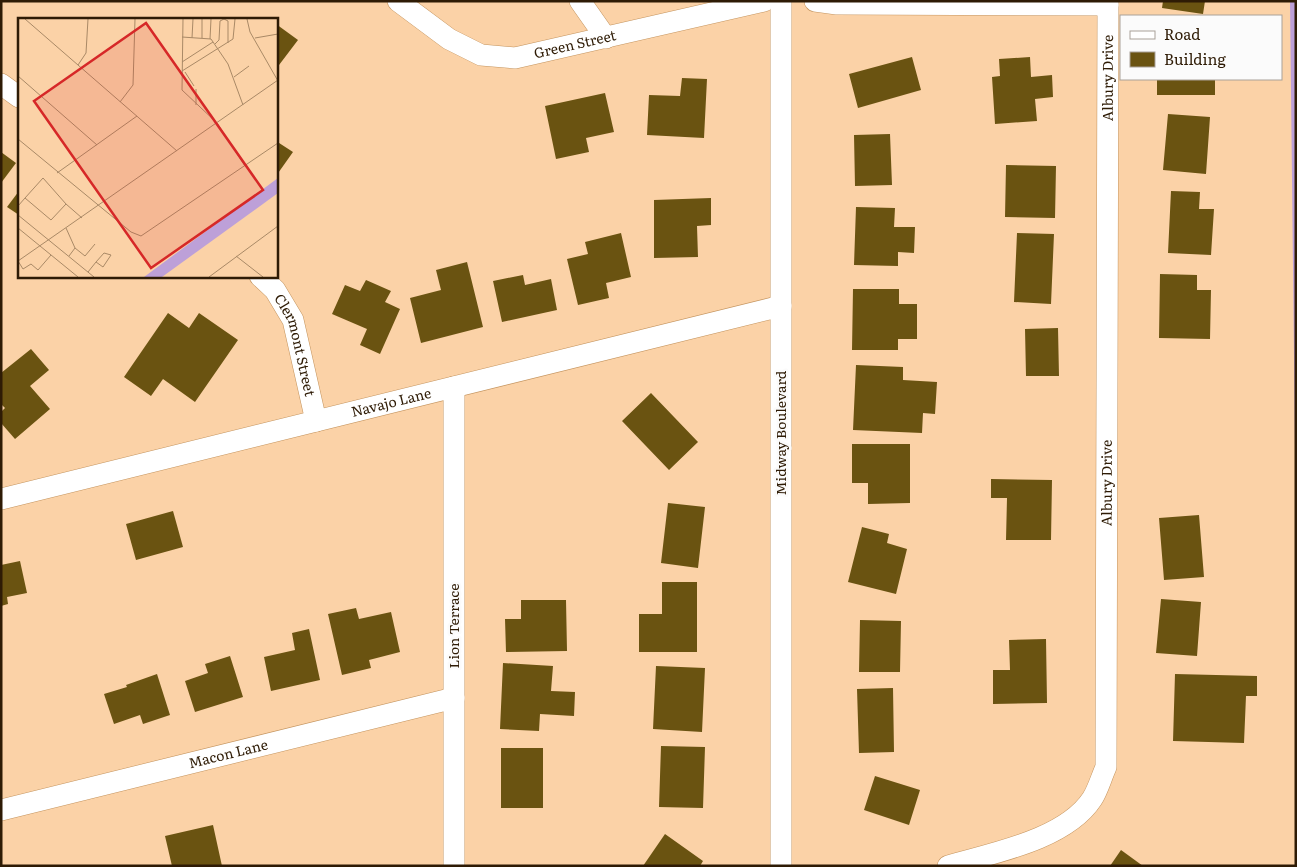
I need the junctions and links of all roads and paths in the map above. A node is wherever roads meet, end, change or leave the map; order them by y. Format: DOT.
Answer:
graph roads {
  1 [pos="398,1"];
  2 [pos="580,1"];
  3 [pos="764,1"];
  4 [pos="781,1"];
  5 [pos="815,1"];
  6 [pos="1108,3"];
  7 [pos="606,38"];
  8 [pos="1,84"];
  9 [pos="18,96"];
  10 [pos="262,278"];
  11 [pos="781,306"];
  12 [pos="454,387"];
  13 [pos="316,421"];
  14 [pos="1,499"];
  15 [pos="454,698"];
  16 [pos="1,810"];
  17 [pos="454,866"];
  18 [pos="781,866"];
  19 [pos="948,866"];
  1 -- 7 [label="street, Green Street"];
  2 -- 7 [label="street"];
  3 -- 7 [label="street, Green Street"];
  4 -- 11 [label="street, Midway Boulevard"];
  5 -- 6 [label="street"];
  6 -- 19 [label="street, Albury Drive"];
  8 -- 9 [label="street"];
  10 -- 13 [label="street, Clermont Street"];
  11 -- 12 [label="street, Navajo Lane"];
  11 -- 18 [label="street, Midway Boulevard"];
  12 -- 13 [label="street, Navajo Lane"];
  12 -- 15 [label="street, Lion Terrace"];
  13 -- 14 [label="street, Navajo Lane"];
  15 -- 16 [label="street, Macon Lane"];
  15 -- 17 [label="street, Lion Terrace"];
}
